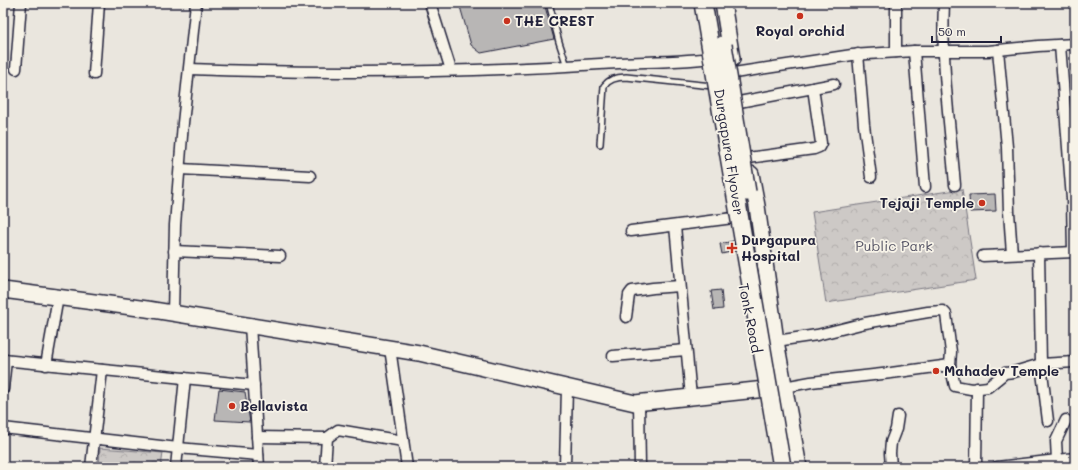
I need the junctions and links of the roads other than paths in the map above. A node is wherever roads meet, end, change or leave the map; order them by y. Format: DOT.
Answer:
graph roads {
  1 [pos="21,3"];
  2 [pos="99,3"];
  3 [pos="196,3"];
  4 [pos="430,3"];
  5 [pos="549,3"];
  6 [pos="694,3"];
  7 [pos="703,3"];
  8 [pos="715,3"];
  9 [pos="723,3"];
  10 [pos="896,3"];
  11 [pos="944,3"];
  12 [pos="1075,44"];
  13 [pos="1060,45"];
  14 [pos="998,50"];
  15 [pos="914,51"];
  16 [pos="944,51"];
  17 [pos="896,52"];
  18 [pos="858,54"];
  19 [pos="732,55"];
  20 [pos="707,59"];
  21 [pos="567,66"];
  22 [pos="16,69"];
  23 [pos="190,69"];
  24 [pos="451,70"];
  25 [pos="734,73"];
  26 [pos="94,74"];
  27 [pos="834,84"];
  28 [pos="712,86"];
  29 [pos="813,88"];
  30 [pos="739,102"];
  31 [pos="600,144"];
  32 [pos="748,158"];
  33 [pos="180,169"];
  34 [pos="310,176"];
  35 [pos="871,177"];
  36 [pos="955,185"];
  37 [pos="925,187"];
  38 [pos="1073,189"];
  39 [pos="733,218"];
  40 [pos="675,226"];
  41 [pos="631,231"];
  42 [pos="174,251"];
  43 [pos="1074,252"];
  44 [pos="1040,253"];
  45 [pos="1012,254"];
  46 [pos="280,256"];
  47 [pos="984,256"];
  48 [pos="680,286"];
  49 [pos="3,290"];
  50 [pos="58,297"];
  51 [pos="173,313"];
  52 [pos="626,317"];
  53 [pos="250,325"];
  54 [pos="776,341"];
  55 [pos="390,348"];
  56 [pos="686,350"];
  57 [pos="613,356"];
  58 [pos="4,360"];
  59 [pos="1075,362"];
  60 [pos="1041,364"];
  61 [pos="46,365"];
  62 [pos="950,365"];
  63 [pos="102,370"];
  64 [pos="185,378"];
  65 [pos="254,385"];
  66 [pos="784,387"];
  67 [pos="567,388"];
  68 [pos="764,388"];
  69 [pos="977,388"];
  70 [pos="3,389"];
  71 [pos="692,397"];
  72 [pos="639,402"];
  73 [pos="898,416"];
  74 [pos="1066,420"];
  75 [pos="1048,421"];
  76 [pos="3,428"];
  77 [pos="257,437"];
  78 [pos="327,438"];
  79 [pos="93,439"];
  80 [pos="404,441"];
  81 [pos="178,448"];
  82 [pos="258,455"];
  83 [pos="1075,458"];
  84 [pos="1058,460"];
  85 [pos="91,467"];
  86 [pos="176,467"];
  87 [pos="259,467"];
  88 [pos="325,467"];
  89 [pos="407,467"];
  90 [pos="565,467"];
  91 [pos="640,467"];
  92 [pos="777,467"];
  93 [pos="782,467"];
  94 [pos="792,467"];
  95 [pos="798,467"];
  96 [pos="891,467"];
  97 [pos="976,467"];
  98 [pos="997,467"];
  1 -- 22 [label="street"];
  2 -- 26 [label="street"];
  3 -- 23 [label="street"];
  4 -- 24 [label="street"];
  5 -- 21 [label="lane"];
  6 -- 20 [label="street, Tonk Road"];
  7 -- 93 [label="main road, Durgapura Flyover, bridge"];
  8 -- 94 [label="main road, Durgapura Flyover, bridge"];
  9 -- 19 [label="street, Tonk Road"];
  10 -- 17 [label="street"];
  11 -- 16 [label="street"];
  12 -- 13 [label="street"];
  13 -- 14 [label="street"];
  13 -- 38 [label="street"];
  14 -- 16 [label="street"];
  14 -- 45 [label="street"];
  15 -- 16 [label="street"];
  15 -- 17 [label="street"];
  15 -- 37 [label="street"];
  16 -- 36 [label="street"];
  17 -- 18 [label="street"];
  18 -- 25 [label="street"];
  18 -- 35 [label="street"];
  19 -- 20 [label="street"];
  19 -- 25 [label="street, Tonk Road"];
  20 -- 21 [label="street"];
  20 -- 28 [label="street, Tonk Road"];
  21 -- 24 [label="street"];
  23 -- 24 [label="street"];
  23 -- 33 [label="street"];
  25 -- 30 [label="street, Tonk Road"];
  27 -- 29 [label="street"];
  28 -- 31 [label="lane"];
  28 -- 39 [label="street, Tonk Road"];
  29 -- 30 [label="street"];
  29 -- 32 [label="street"];
  30 -- 32 [label="street, Tonk Road"];
  32 -- 54 [label="street, Tonk Road"];
  33 -- 34 [label="street"];
  33 -- 42 [label="street"];
  38 -- 43 [label="street"];
  39 -- 40 [label="street"];
  39 -- 68 [label="street, Tonk Road"];
  40 -- 41 [label="street"];
  40 -- 48 [label="street"];
  42 -- 46 [label="street"];
  42 -- 51 [label="street"];
  43 -- 44 [label="street"];
  44 -- 45 [label="street"];
  44 -- 60 [label="street"];
  45 -- 47 [label="street"];
  48 -- 52 [label="street"];
  48 -- 56 [label="street"];
  49 -- 50 [label="street"];
  50 -- 51 [label="street"];
  50 -- 61 [label="street"];
  51 -- 53 [label="street"];
  53 -- 55 [label="street"];
  53 -- 65 [label="street"];
  54 -- 62 [label="street"];
  54 -- 66 [label="street, Tonk Road"];
  55 -- 67 [label="street"];
  55 -- 80 [label="street"];
  56 -- 57 [label="street"];
  56 -- 71 [label="street"];
  58 -- 61 [label="street"];
  58 -- 70 [label="street"];
  59 -- 60 [label="street"];
  60 -- 69 [label="street"];
  60 -- 75 [label="street"];
  61 -- 63 [label="street"];
  62 -- 66 [label="street"];
  62 -- 69 [label="street"];
  63 -- 64 [label="street"];
  63 -- 79 [label="street"];
  64 -- 65 [label="street"];
  64 -- 81 [label="street"];
  65 -- 77 [label="street"];
  66 -- 68 [label="street"];
  66 -- 95 [label="street, Tonk Road"];
  67 -- 72 [label="street"];
  67 -- 90 [label="street"];
  68 -- 71 [label="street"];
  68 -- 92 [label="street, Tonk Road"];
  69 -- 97 [label="street"];
  71 -- 72 [label="street"];
  72 -- 91 [label="street"];
  73 -- 96 [label="street"];
  74 -- 84 [label="street"];
  76 -- 79 [label="street"];
  77 -- 78 [label="street"];
  77 -- 82 [label="street"];
  78 -- 80 [label="street"];
  78 -- 88 [label="street"];
  79 -- 81 [label="street"];
  79 -- 85 [label="street"];
  80 -- 89 [label="street"];
  81 -- 82 [label="street"];
  81 -- 86 [label="street"];
  82 -- 87 [label="street"];
  83 -- 84 [label="street"];
  84 -- 98 [label="street"];
}
